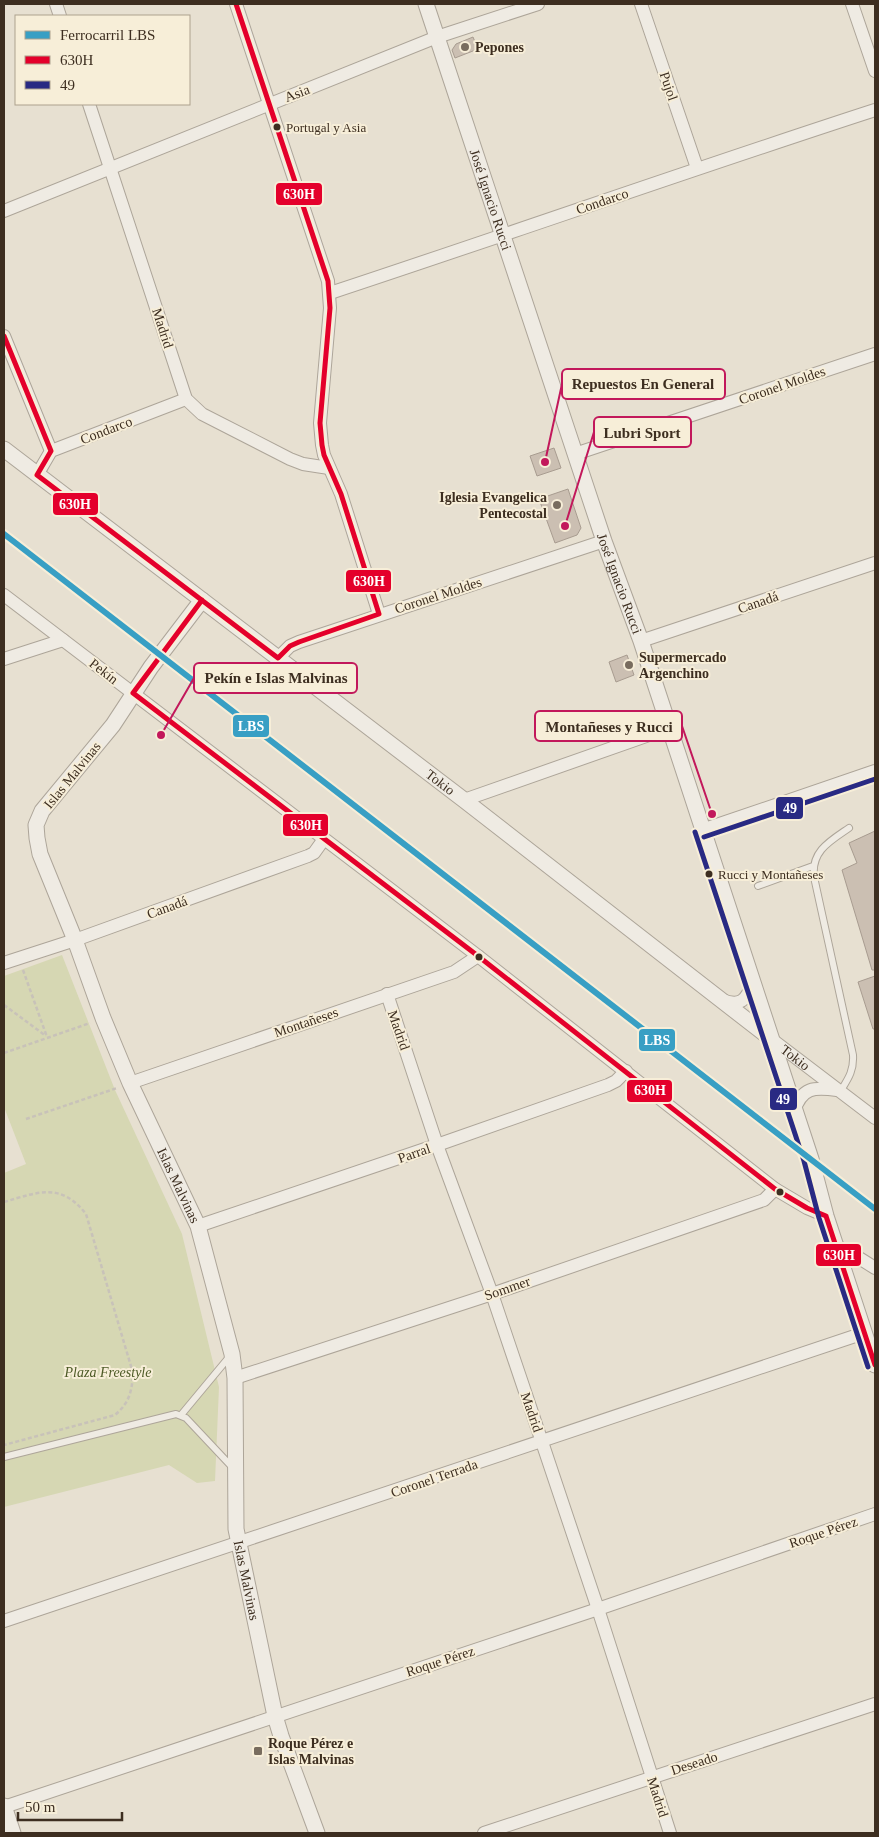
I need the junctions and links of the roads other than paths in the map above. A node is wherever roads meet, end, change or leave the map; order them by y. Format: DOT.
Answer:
graph roads {
  1 [pos="236,4"];
  2 [pos="426,4"];
  3 [pos="538,4"];
  4 [pos="641,4"];
  5 [pos="852,4"];
  6 [pos="437,38"];
  7 [pos="875,71"];
  8 [pos="270,103"];
  9 [pos="89,105"];
  10 [pos="875,110"];
  11 [pos="110,168"];
  12 [pos="697,168"];
  13 [pos="4,211"];
  14 [pos="504,236"];
  15 [pos="330,293"];
  16 [pos="4,336"];
  17 [pos="875,354"];
  18 [pos="186,399"];
  19 [pos="4,449"];
  20 [pos="52,451"];
  21 [pos="575,454"];
  22 [pos="329,468"];
  23 [pos="37,475"];
  24 [pos="604,540"];
  25 [pos="875,563"];
  26 [pos="4,595"];
  27 [pos="202,600"];
  28 [pos="379,614"];
  29 [pos="63,640"];
  30 [pos="641,641"];
  31 [pos="278,658"];
  32 [pos="4,659"];
  33 [pos="133,693"];
  34 [pos="668,728"];
  35 [pos="875,771"];
  36 [pos="464,800"];
  37 [pos="849,828"];
  38 [pos="702,830"];
  39 [pos="324,839"];
  40 [pos="812,866"];
  41 [pos="758,886"];
  42 [pos="74,940"];
  43 [pos="478,956"];
  44 [pos="4,963"];
  45 [pos="753,983"];
  46 [pos="387,994"];
  47 [pos="719,998"];
  48 [pos="770,1038"];
  49 [pos="626,1071"];
  50 [pos="130,1083"];
  51 [pos="839,1091"];
  52 [pos="794,1111"];
  53 [pos="875,1118"];
  54 [pos="438,1145"];
  55 [pos="775,1190"];
  56 [pos="826,1216"];
  57 [pos="198,1226"];
  58 [pos="835,1246"];
  59 [pos="875,1268"];
  60 [pos="492,1294"];
  61 [pos="864,1333"];
  62 [pos="232,1354"];
  63 [pos="875,1365"];
  64 [pos="235,1378"];
  65 [pos="181,1415"];
  66 [pos="542,1442"];
  67 [pos="4,1458"];
  68 [pos="236,1471"];
  69 [pos="875,1514"];
  70 [pos="239,1543"];
  71 [pos="598,1609"];
  72 [pos="4,1621"];
  73 [pos="875,1704"];
  74 [pos="275,1716"];
  75 [pos="652,1777"];
  76 [pos="4,1807"];
  77 [pos="13,1833"];
  78 [pos="317,1833"];
  79 [pos="484,1833"];
  80 [pos="670,1833"];
  1 -- 8 [label="street"];
  2 -- 6 [label="street, José Ignacio Rucci"];
  3 -- 6 [label="street, Asia"];
  4 -- 12 [label="street, Pujol"];
  5 -- 7 [label="street"];
  6 -- 8 [label="street, Asia"];
  6 -- 14 [label="street, José Ignacio Rucci"];
  8 -- 11 [label="street, Asia"];
  8 -- 15 [label="street"];
  9 -- 11 [label="street, Madrid"];
  10 -- 12 [label="street, Condarco"];
  11 -- 13 [label="street, Asia"];
  11 -- 18 [label="street, Madrid"];
  12 -- 14 [label="street, Condarco"];
  14 -- 15 [label="street, Condarco"];
  14 -- 21 [label="street, José Ignacio Rucci"];
  15 -- 22 [label="street"];
  16 -- 20 [label="street"];
  17 -- 21 [label="street, Coronel Moldes"];
  18 -- 20 [label="street, Condarco"];
  18 -- 22 [label="street"];
  19 -- 23 [label="street, Tokio"];
  20 -- 23 [label="street"];
  21 -- 24 [label="street, José Ignacio Rucci"];
  22 -- 28 [label="street"];
  23 -- 27 [label="street, Tokio"];
  24 -- 28 [label="street, Coronel Moldes"];
  24 -- 30 [label="street, José Ignacio Rucci"];
  25 -- 30 [label="street, Canadá"];
  26 -- 29 [label="street, Pekín"];
  27 -- 31 [label="street, Tokio"];
  27 -- 33 [label="street, Islas Malvinas"];
  28 -- 31 [label="street, Coronel Moldes"];
  29 -- 32 [label="street"];
  29 -- 33 [label="street, Pekín"];
  30 -- 34 [label="street, José Ignacio Rucci"];
  31 -- 36 [label="street, Tokio"];
  33 -- 39 [label="street, Pekín"];
  33 -- 42 [label="street, Islas Malvinas"];
  34 -- 36 [label="street"];
  34 -- 38 [label="street, José Ignacio Rucci"];
  35 -- 38 [label="street"];
  36 -- 47 [label="street, Tokio"];
  37 -- 40 [label="lane"];
  38 -- 45 [label="street, José Ignacio Rucci"];
  39 -- 42 [label="street, Canadá"];
  39 -- 43 [label="street, Pekín"];
  40 -- 41 [label="lane"];
  40 -- 51 [label="lane"];
  42 -- 44 [label="street, Canadá"];
  42 -- 50 [label="street, Islas Malvinas"];
  43 -- 46 [label="street, Montañeses"];
  43 -- 49 [label="street, Pekín"];
  45 -- 47 [label="street"];
  45 -- 48 [label="street, José Ignacio Rucci"];
  46 -- 50 [label="street, Montañeses"];
  46 -- 54 [label="street, Madrid"];
  47 -- 48 [label="street, Tokio"];
  48 -- 51 [label="street, Tokio"];
  48 -- 52 [label="street, José Ignacio Rucci"];
  49 -- 54 [label="street, Parral"];
  49 -- 55 [label="street, Pekín"];
  50 -- 57 [label="street, Islas Malvinas"];
  51 -- 52 [label="street"];
  51 -- 53 [label="street, Tokio"];
  52 -- 56 [label="street, José Ignacio Rucci"];
  54 -- 57 [label="street, Parral"];
  54 -- 60 [label="street, Madrid"];
  55 -- 56 [label="street, Pekín"];
  55 -- 60 [label="street, Sommer"];
  56 -- 58 [label="street, José Ignacio Rucci"];
  57 -- 62 [label="street, Islas Malvinas"];
  58 -- 59 [label="street"];
  58 -- 61 [label="street, José Ignacio Rucci"];
  60 -- 64 [label="street, Sommer"];
  60 -- 66 [label="street, Madrid"];
  61 -- 63 [label="street, José Ignacio Rucci"];
  61 -- 66 [label="street, Coronel Terrada"];
  62 -- 64 [label="street, Islas Malvinas"];
  62 -- 65 [label="lane"];
  64 -- 68 [label="street, Islas Malvinas"];
  65 -- 67 [label="lane"];
  65 -- 68 [label="lane"];
  66 -- 70 [label="street, Coronel Terrada"];
  66 -- 71 [label="street, Madrid"];
  68 -- 70 [label="street, Islas Malvinas"];
  69 -- 71 [label="street, Roque Pérez"];
  70 -- 72 [label="street, Coronel Terrada"];
  70 -- 74 [label="street, Islas Malvinas"];
  71 -- 74 [label="street, Roque Pérez"];
  71 -- 75 [label="street, Madrid"];
  73 -- 75 [label="street, Deseado"];
  74 -- 76 [label="street, Roque Pérez"];
  74 -- 78 [label="street, Islas Malvinas"];
  75 -- 79 [label="street, Deseado"];
  75 -- 80 [label="street, Madrid"];
  76 -- 77 [label="street"];
}
